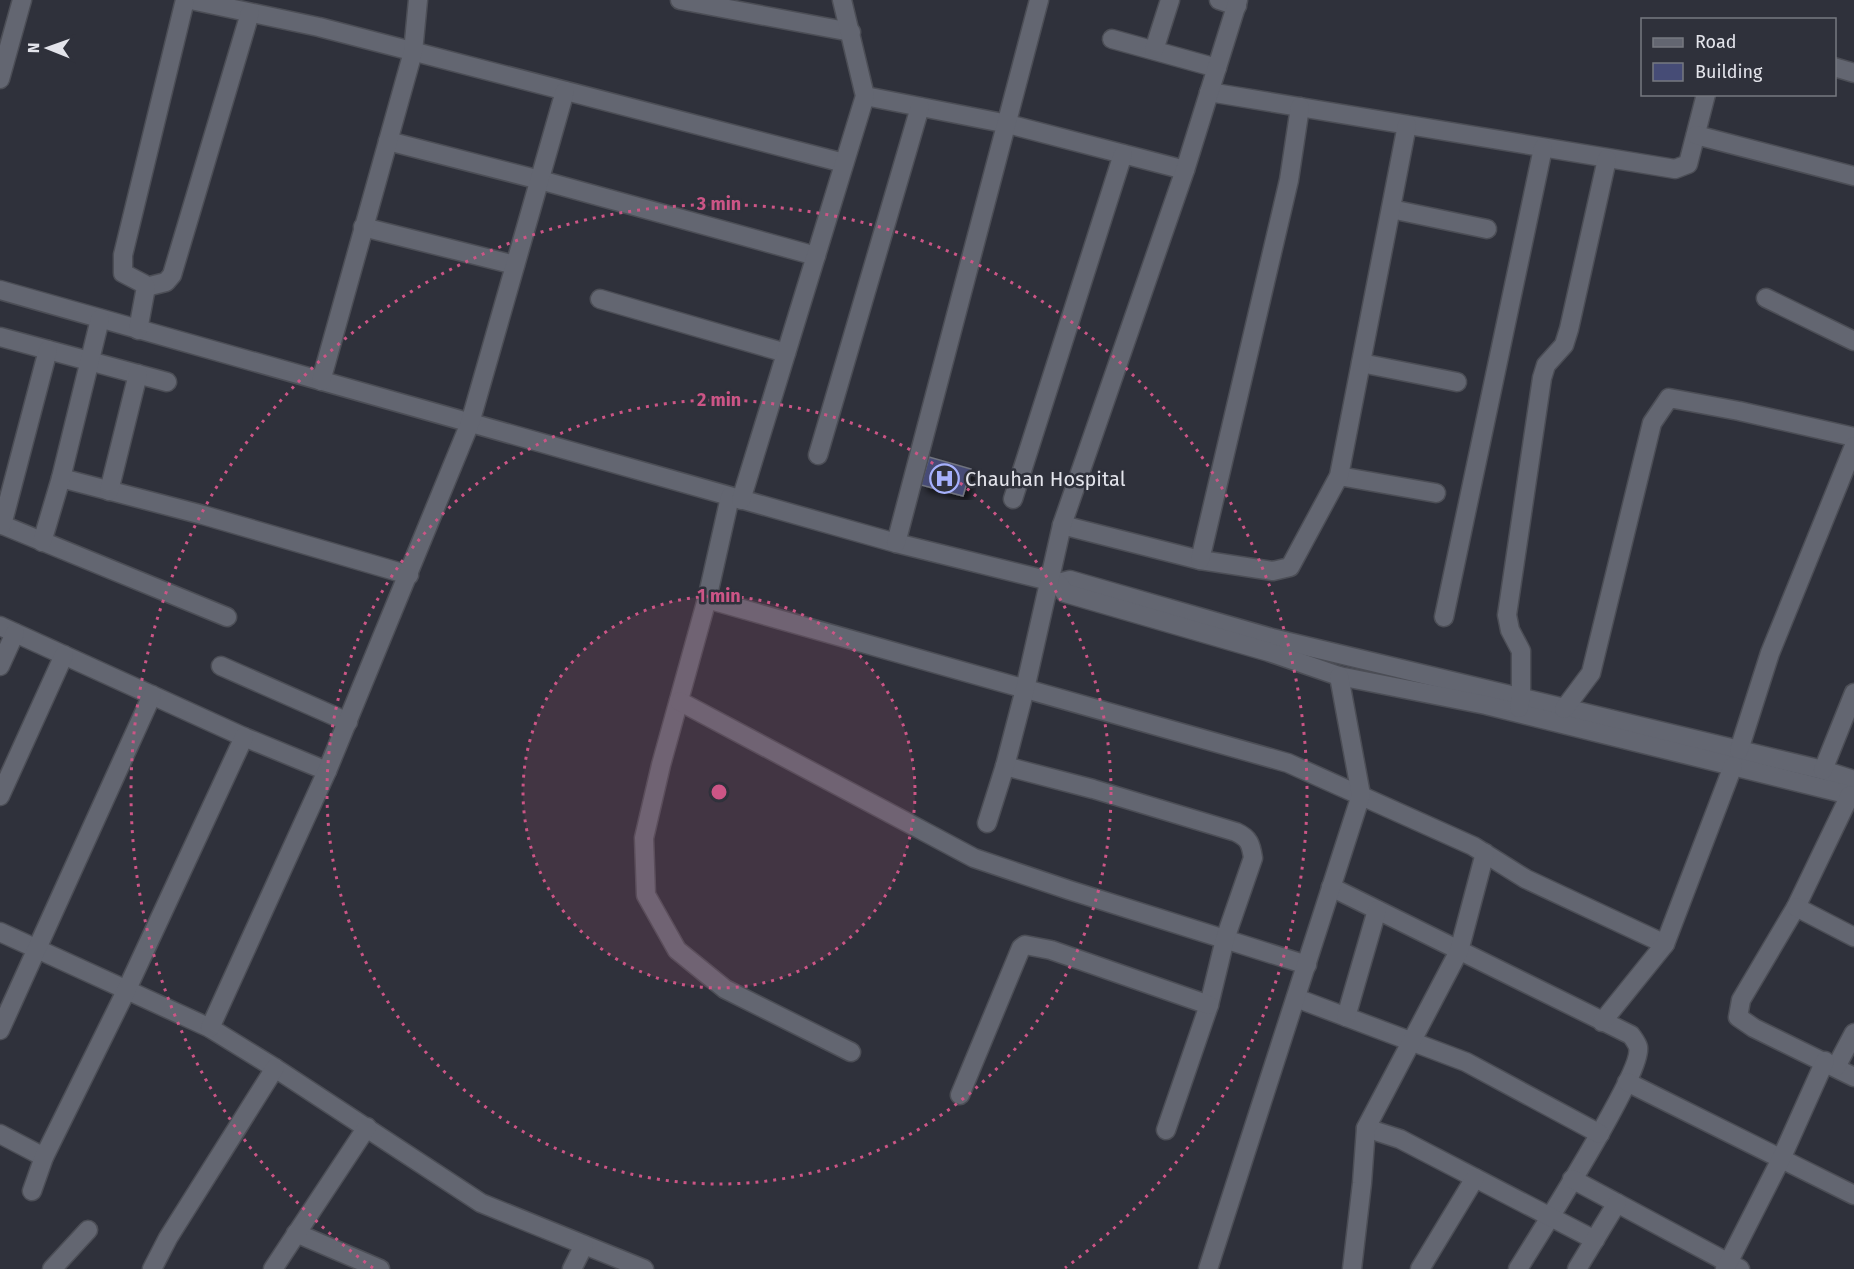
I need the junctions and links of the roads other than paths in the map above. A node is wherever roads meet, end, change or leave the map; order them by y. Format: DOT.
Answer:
graph roads {
  1 [pos="22,0"];
  2 [pos="185,0"];
  3 [pos="191,0"];
  4 [pos="418,0"];
  5 [pos="680,0"];
  6 [pos="842,0"];
  7 [pos="1040,0"];
  8 [pos="1170,0"];
  9 [pos="1231,2"];
  10 [pos="250,14"];
  11 [pos="851,32"];
  12 [pos="1112,39"];
  13 [pos="1154,50"];
  14 [pos="413,52"];
  15 [pos="1217,68"];
  16 [pos="1836,68"];
  17 [pos="1854,73"];
  18 [pos="0,79"];
  19 [pos="565,91"];
  20 [pos="1209,92"];
  21 [pos="865,96"];
  22 [pos="1706,96"];
  23 [pos="920,107"];
  24 [pos="1300,107"];
  25 [pos="1008,124"];
  26 [pos="1407,125"];
  27 [pos="1696,135"];
  28 [pos="388,141"];
  29 [pos="1544,148"];
  30 [pos="1124,154"];
  31 [pos="1606,159"];
  32 [pos="844,163"];
  33 [pos="1185,170"];
  34 [pos="1854,176"];
  35 [pos="540,180"];
  36 [pos="1391,209"];
  37 [pos="363,226"];
  38 [pos="1487,228"];
  39 [pos="816,256"];
  40 [pos="515,265"];
  41 [pos="146,288"];
  42 [pos="0,290"];
  43 [pos="1766,298"];
  44 [pos="600,299"];
  45 [pos="100,319"];
  46 [pos="138,330"];
  47 [pos="0,337"];
  48 [pos="1854,341"];
  49 [pos="48,350"];
  50 [pos="786,353"];
  51 [pos="90,361"];
  52 [pos="1361,363"];
  53 [pos="138,374"];
  54 [pos="321,381"];
  55 [pos="167,382"];
  56 [pos="1456,382"];
  57 [pos="470,423"];
  58 [pos="1854,437"];
  59 [pos="1854,446"];
  60 [pos="818,455"];
  61 [pos="1339,476"];
  62 [pos="61,478"];
  63 [pos="109,491"];
  64 [pos="1436,493"];
  65 [pos="736,498"];
  66 [pos="1013,499"];
  67 [pos="1,525"];
  68 [pos="1062,525"];
  69 [pos="42,542"];
  70 [pos="896,543"];
  71 [pos="1200,560"];
  72 [pos="409,575"];
  73 [pos="1054,582"];
  74 [pos="707,599"];
  75 [pos="1444,616"];
  76 [pos="227,617"];
  77 [pos="7,630"];
  78 [pos="64,655"];
  79 [pos="0,666"];
  80 [pos="221,666"];
  81 [pos="1339,676"];
  82 [pos="1025,689"];
  83 [pos="1854,693"];
  84 [pos="152,695"];
  85 [pos="679,701"];
  86 [pos="1519,706"];
  87 [pos="1564,709"];
  88 [pos="348,722"];
  89 [pos="244,737"];
  90 [pos="1736,758"];
  91 [pos="1005,766"];
  92 [pos="1823,770"];
  93 [pos="327,771"];
  94 [pos="1853,791"];
  95 [pos="1361,795"];
  96 [pos="0,796"];
  97 [pos="987,823"];
  98 [pos="1485,853"];
  99 [pos="1331,887"];
  100 [pos="1796,907"];
  101 [pos="1377,910"];
  102 [pos="0,932"];
  103 [pos="1854,937"];
  104 [pos="1225,939"];
  105 [pos="1665,944"];
  106 [pos="37,949"];
  107 [pos="1459,951"];
  108 [pos="1306,965"];
  109 [pos="127,989"];
  110 [pos="1296,998"];
  111 [pos="1209,1005"];
  112 [pos="1346,1017"];
  113 [pos="1602,1022"];
  114 [pos="210,1028"];
  115 [pos="0,1030"];
  116 [pos="1854,1034"];
  117 [pos="1412,1042"];
  118 [pos="851,1052"];
  119 [pos="1831,1064"];
  120 [pos="275,1068"];
  121 [pos="1854,1077"];
  122 [pos="1627,1082"];
  123 [pos="960,1095"];
  124 [pos="367,1127"];
  125 [pos="1366,1128"];
  126 [pos="1167,1130"];
  127 [pos="0,1134"];
  128 [pos="1600,1134"];
  129 [pos="44,1157"];
  130 [pos="1780,1159"];
  131 [pos="1475,1178"];
  132 [pos="1572,1179"];
  133 [pos="32,1191"];
  134 [pos="1854,1195"];
  135 [pos="1617,1203"];
  136 [pos="1549,1217"];
  137 [pos="88,1230"];
  138 [pos="296,1233"];
  139 [pos="1595,1240"];
  140 [pos="584,1245"];
  141 [pos="1358,1266"];
  142 [pos="1731,1267"];
  143 [pos="52,1269"];
  144 [pos="152,1269"];
  145 [pos="273,1269"];
  146 [pos="380,1269"];
  147 [pos="572,1269"];
  148 [pos="644,1269"];
  149 [pos="1208,1269"];
  150 [pos="1420,1269"];
  151 [pos="1518,1269"];
  152 [pos="1577,1269"];
  1 -- 18 [label="street"];
  2 -- 41 [label="street"];
  3 -- 10 [label="street"];
  4 -- 14 [label="street"];
  5 -- 11 [label="street"];
  6 -- 11 [label="street"];
  7 -- 25 [label="street"];
  8 -- 13 [label="street"];
  9 -- 15 [label="street"];
  10 -- 14 [label="street"];
  10 -- 41 [label="street"];
  11 -- 21 [label="street"];
  12 -- 13 [label="street"];
  13 -- 15 [label="street"];
  14 -- 19 [label="street"];
  14 -- 28 [label="street"];
  15 -- 20 [label="street"];
  16 -- 17 [label="street"];
  19 -- 32 [label="street"];
  19 -- 35 [label="street"];
  20 -- 24 [label="street"];
  20 -- 33 [label="street"];
  21 -- 23 [label="street"];
  21 -- 32 [label="street"];
  22 -- 27 [label="street"];
  23 -- 25 [label="street"];
  23 -- 60 [label="street"];
  24 -- 26 [label="street"];
  24 -- 71 [label="street"];
  25 -- 30 [label="street"];
  25 -- 70 [label="street"];
  26 -- 29 [label="street"];
  26 -- 36 [label="street"];
  27 -- 31 [label="street"];
  27 -- 34 [label="street"];
  28 -- 35 [label="street"];
  28 -- 37 [label="street"];
  29 -- 31 [label="street"];
  29 -- 75 [label="street"];
  30 -- 33 [label="street"];
  30 -- 66 [label="street"];
  31 -- 86 [label="street"];
  32 -- 39 [label="street"];
  33 -- 68 [label="street"];
  35 -- 39 [label="street"];
  35 -- 40 [label="street"];
  36 -- 38 [label="street"];
  36 -- 52 [label="street"];
  37 -- 40 [label="street"];
  37 -- 54 [label="street"];
  39 -- 50 [label="street"];
  40 -- 57 [label="street"];
  41 -- 46 [label="street"];
  42 -- 45 [label="street"];
  43 -- 48 [label="street"];
  44 -- 50 [label="street"];
  45 -- 46 [label="street"];
  45 -- 51 [label="street"];
  46 -- 54 [label="street"];
  47 -- 49 [label="street"];
  49 -- 51 [label="street"];
  49 -- 67 [label="street"];
  50 -- 65 [label="street"];
  51 -- 53 [label="street"];
  51 -- 62 [label="street"];
  52 -- 56 [label="street"];
  52 -- 61 [label="street"];
  53 -- 55 [label="street"];
  53 -- 63 [label="street"];
  54 -- 57 [label="street"];
  57 -- 65 [label="street"];
  57 -- 72 [label="street"];
  58 -- 87 [label="street"];
  59 -- 90 [label="street"];
  61 -- 64 [label="street"];
  61 -- 71 [label="street"];
  62 -- 63 [label="street"];
  62 -- 69 [label="street"];
  63 -- 72 [label="street"];
  65 -- 70 [label="street"];
  65 -- 74 [label="street"];
  67 -- 69 [label="street"];
  68 -- 71 [label="street"];
  68 -- 73 [label="street"];
  69 -- 76 [label="street"];
  70 -- 73 [label="street"];
  72 -- 88 [label="street"];
  73 -- 81 [label="street"];
  73 -- 82 [label="street"];
  73 -- 86 [label="street"];
  74 -- 82 [label="street"];
  74 -- 85 [label="street"];
  77 -- 78 [label="street"];
  77 -- 79 [label="street"];
  78 -- 84 [label="street"];
  78 -- 96 [label="street"];
  80 -- 88 [label="street"];
  81 -- 86 [label="street"];
  81 -- 95 [label="street"];
  82 -- 91 [label="street"];
  82 -- 95 [label="street"];
  83 -- 92 [label="street"];
  84 -- 89 [label="street"];
  84 -- 106 [label="street"];
  85 -- 104 [label="street"];
  85 -- 118 [label="street"];
  86 -- 87 [label="street"];
  86 -- 90 [label="street"];
  87 -- 90 [label="street"];
  88 -- 93 [label="street"];
  89 -- 93 [label="street"];
  89 -- 109 [label="street"];
  90 -- 92 [label="street"];
  90 -- 94 [label="street"];
  90 -- 105 [label="street"];
  91 -- 97 [label="street"];
  91 -- 104 [label="street"];
  92 -- 94 [label="street"];
  93 -- 114 [label="street"];
  94 -- 100 [label="street"];
  95 -- 98 [label="street"];
  95 -- 99 [label="street"];
  98 -- 105 [label="street"];
  98 -- 107 [label="street"];
  99 -- 101 [label="street"];
  99 -- 108 [label="street"];
  100 -- 103 [label="street"];
  100 -- 119 [label="street"];
  101 -- 107 [label="street"];
  101 -- 112 [label="street"];
  102 -- 106 [label="street"];
  104 -- 108 [label="street"];
  104 -- 111 [label="street"];
  105 -- 113 [label="street"];
  106 -- 109 [label="street"];
  106 -- 115 [label="street"];
  107 -- 113 [label="street"];
  107 -- 117 [label="street"];
  108 -- 110 [label="street"];
  109 -- 114 [label="street"];
  109 -- 129 [label="street"];
  110 -- 112 [label="street"];
  110 -- 149 [label="street"];
  111 -- 123 [label="street"];
  111 -- 126 [label="street"];
  112 -- 117 [label="street"];
  113 -- 122 [label="street"];
  114 -- 120 [label="street"];
  116 -- 119 [label="street"];
  117 -- 125 [label="street"];
  117 -- 128 [label="street"];
  119 -- 121 [label="street"];
  119 -- 130 [label="street"];
  120 -- 124 [label="street"];
  120 -- 144 [label="street"];
  122 -- 128 [label="street"];
  122 -- 130 [label="street"];
  124 -- 138 [label="street"];
  124 -- 140 [label="street"];
  125 -- 131 [label="street"];
  125 -- 141 [label="street"];
  127 -- 129 [label="street"];
  128 -- 132 [label="street"];
  129 -- 133 [label="street"];
  130 -- 134 [label="street"];
  130 -- 142 [label="street"];
  131 -- 136 [label="street"];
  131 -- 150 [label="street"];
  132 -- 135 [label="street"];
  132 -- 136 [label="street"];
  135 -- 139 [label="street"];
  135 -- 142 [label="street"];
  136 -- 139 [label="street"];
  136 -- 151 [label="street"];
  137 -- 143 [label="street"];
  138 -- 145 [label="street"];
  138 -- 146 [label="street"];
  139 -- 152 [label="street"];
  140 -- 147 [label="street"];
  140 -- 148 [label="street"];
}
